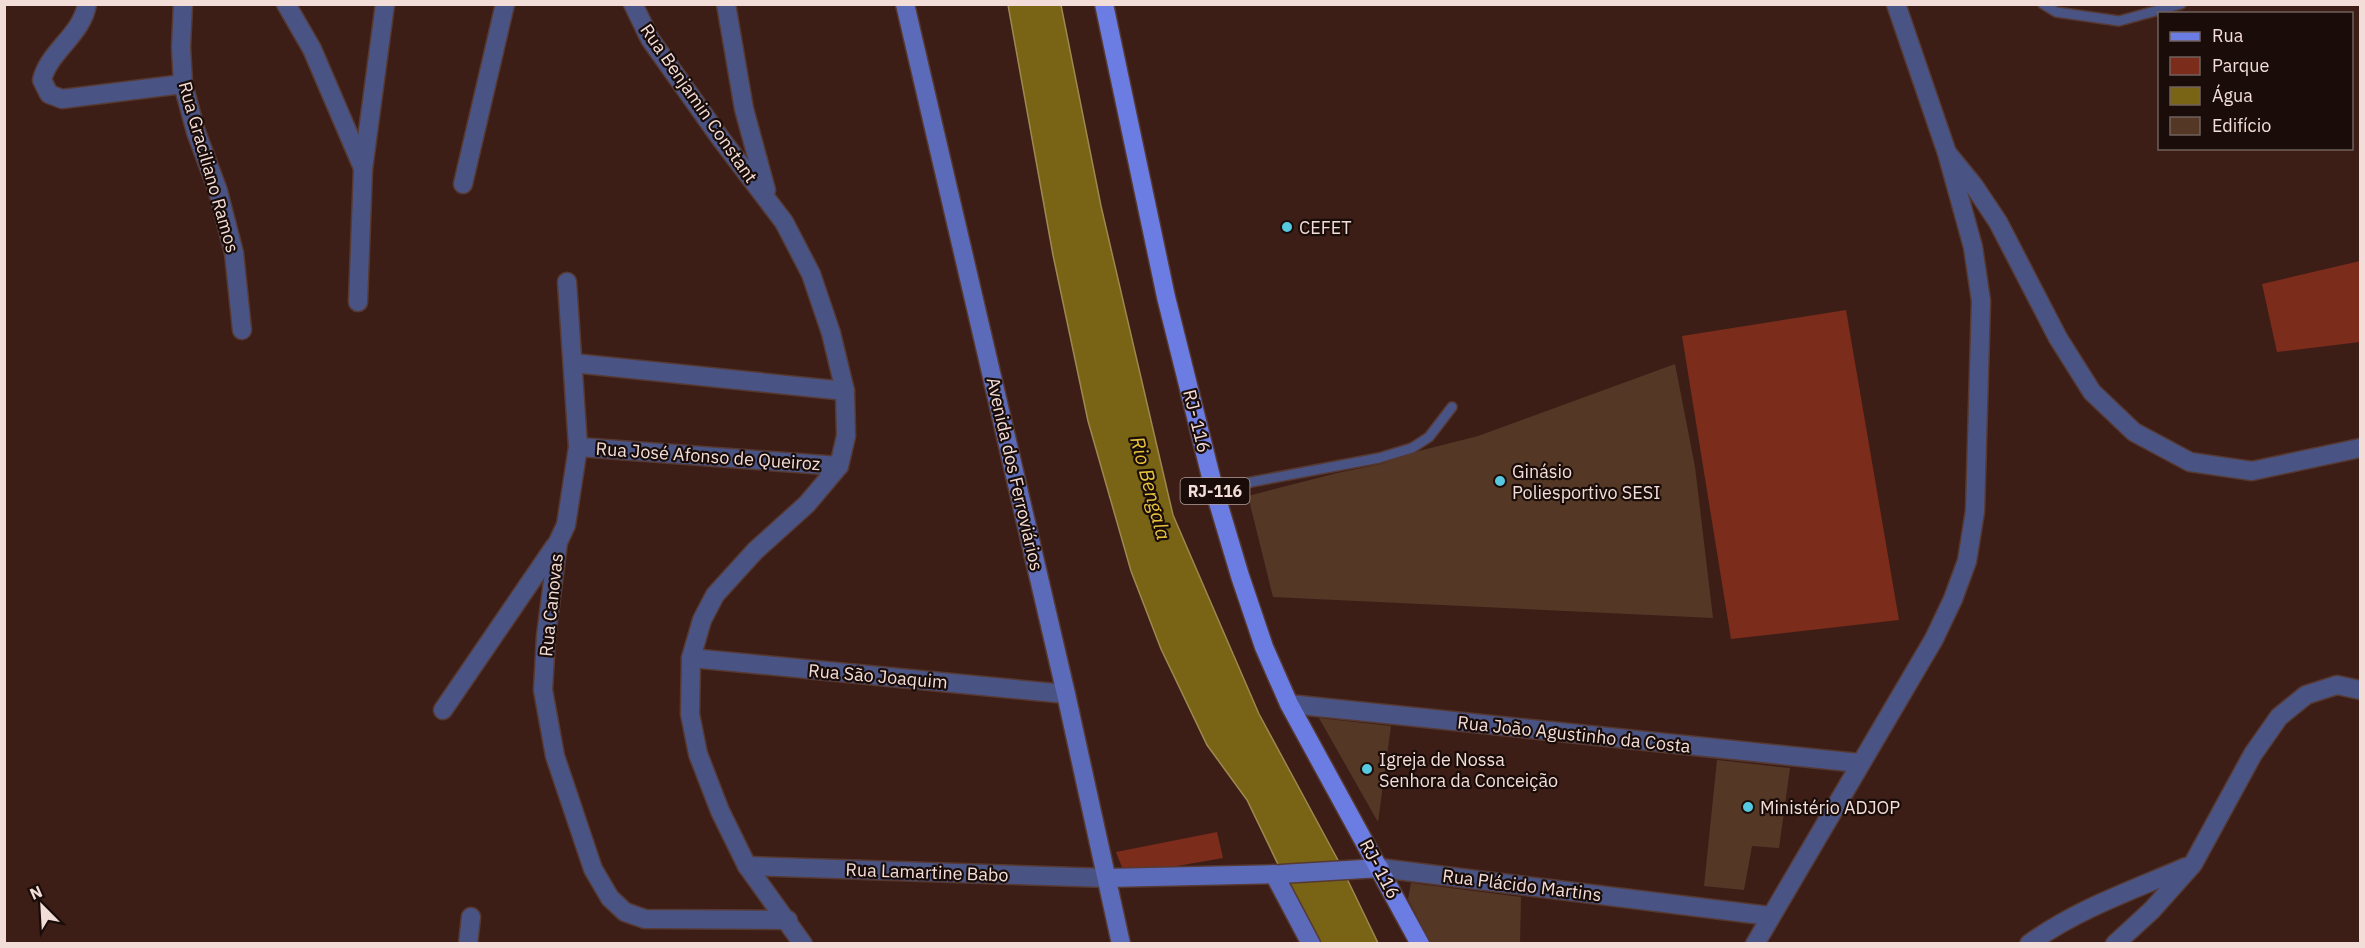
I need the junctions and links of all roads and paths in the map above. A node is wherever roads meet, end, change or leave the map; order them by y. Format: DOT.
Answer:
graph roads {
  1 [pos="87,4"];
  2 [pos="183,4"];
  3 [pos="286,4"];
  4 [pos="386,4"];
  5 [pos="505,4"];
  6 [pos="633,4"];
  7 [pos="726,4"];
  8 [pos="905,4"];
  9 [pos="1104,4"];
  10 [pos="1896,4"];
  11 [pos="2043,4"];
  12 [pos="2181,4"];
  13 [pos="183,84"];
  14 [pos="1947,153"];
  15 [pos="363,169"];
  16 [pos="463,184"];
  17 [pos="768,200"];
  18 [pos="567,282"];
  19 [pos="358,302"];
  20 [pos="242,330"];
  21 [pos="573,363"];
  22 [pos="845,390"];
  23 [pos="1452,407"];
  24 [pos="578,447"];
  25 [pos="2361,448"];
  26 [pos="838,466"];
  27 [pos="1214,489"];
  28 [pos="558,542"];
  29 [pos="691,658"];
  30 [pos="2361,690"];
  31 [pos="1066,694"];
  32 [pos="1289,704"];
  33 [pos="443,710"];
  34 [pos="1859,763"];
  35 [pos="2193,864"];
  36 [pos="747,866"];
  37 [pos="1380,868"];
  38 [pos="1277,874"];
  39 [pos="1107,878"];
  40 [pos="1770,916"];
  41 [pos="471,917"];
  42 [pos="788,920"];
  43 [pos="468,944"];
  44 [pos="803,944"];
  45 [pos="1121,944"];
  46 [pos="1311,944"];
  47 [pos="1420,944"];
  48 [pos="1755,944"];
  49 [pos="2029,944"];
  50 [pos="2115,944"];
  1 -- 13 [label="street"];
  2 -- 13 [label="street, Rua Graciliano Ramos"];
  3 -- 15 [label="street"];
  4 -- 15 [label="street"];
  5 -- 16 [label="street"];
  6 -- 17 [label="street, Rua Benjamin Constant"];
  7 -- 17 [label="street, Rua Benjamin Constant"];
  8 -- 31 [label="main road, Avenida dos Ferroviários"];
  9 -- 27 [label="main road, RJ- 116 / RJ-116"];
  10 -- 14 [label="street"];
  11 -- 12 [label="lane"];
  13 -- 20 [label="street, Rua Graciliano Ramos"];
  14 -- 25 [label="street"];
  14 -- 34 [label="street"];
  15 -- 19 [label="street"];
  17 -- 22 [label="street, Rua Benjamin Constant"];
  18 -- 21 [label="street, Rua Canovas"];
  21 -- 22 [label="street"];
  21 -- 24 [label="street, Rua Canovas"];
  22 -- 26 [label="street, Rua Benjamin Constant"];
  23 -- 27 [label="lane"];
  24 -- 26 [label="street, Rua José Afonso de Queiroz"];
  24 -- 28 [label="street, Rua Canovas"];
  26 -- 29 [label="street, Rua Benjamin Constant"];
  27 -- 32 [label="main road, RJ- 116 / RJ-116"];
  28 -- 33 [label="street"];
  28 -- 42 [label="street, Rua Canovas"];
  29 -- 31 [label="street, Rua São Joaquim"];
  29 -- 36 [label="street, Rua Benjamin Constant"];
  30 -- 35 [label="street"];
  31 -- 39 [label="main road, Avenida dos Ferroviários"];
  32 -- 34 [label="street, Rua João Agustinho da Costa"];
  32 -- 37 [label="main road, RJ- 116 / RJ-116"];
  34 -- 40 [label="street"];
  35 -- 49 [label="street"];
  35 -- 50 [label="street"];
  36 -- 39 [label="street, Rua Lamartine Babo"];
  36 -- 42 [label="street, Rua Benjamin Constant"];
  37 -- 38 [label="main road, Rua Plácido Martins"];
  37 -- 40 [label="street, Rua Plácido Martins"];
  37 -- 47 [label="main road, RJ- 116 / RJ-116"];
  38 -- 39 [label="main road, Rua Plácido Martins"];
  38 -- 46 [label="main road"];
  39 -- 45 [label="main road, Avenida dos Ferroviários"];
  40 -- 48 [label="street"];
  41 -- 43 [label="street"];
  42 -- 44 [label="street, Rua Benjamin Constant"];
}
